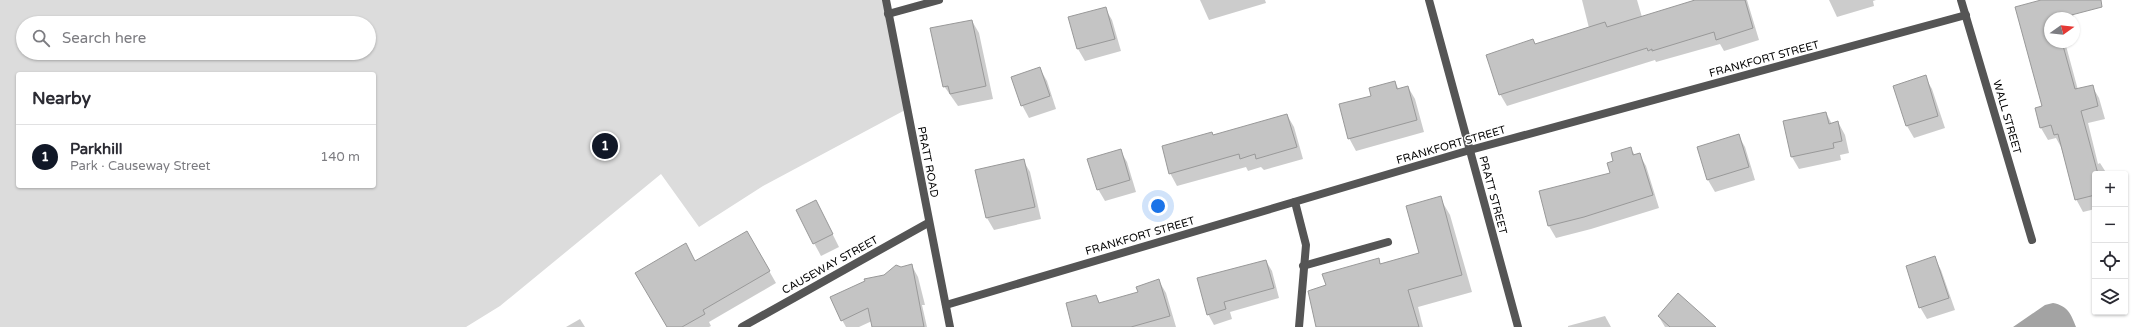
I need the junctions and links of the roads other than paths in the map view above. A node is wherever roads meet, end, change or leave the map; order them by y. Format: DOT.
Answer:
graph roads {
  1 [pos="886,0"];
  2 [pos="939,0"];
  3 [pos="1429,0"];
  4 [pos="1961,0"];
  5 [pos="888,14"];
  6 [pos="1966,15"];
  7 [pos="1470,150"];
  8 [pos="1295,202"];
  9 [pos="928,223"];
  10 [pos="2032,240"];
  11 [pos="1388,242"];
  12 [pos="1303,266"];
  13 [pos="946,305"];
  14 [pos="742,327"];
  15 [pos="950,327"];
  16 [pos="1299,327"];
  17 [pos="1518,327"];
  1 -- 5 [label="street, PRATT ROAD"];
  2 -- 5 [label="street"];
  3 -- 7 [label="street, PRATT STREET"];
  4 -- 6 [label="street, WALL STREET"];
  5 -- 9 [label="street, PRATT ROAD"];
  6 -- 7 [label="street, FRANKFORT STREET"];
  6 -- 10 [label="street, WALL STREET"];
  7 -- 8 [label="street, FRANKFORT STREET"];
  7 -- 17 [label="street, PRATT STREET"];
  8 -- 12 [label="street"];
  8 -- 13 [label="street, FRANKFORT STREET"];
  9 -- 13 [label="street, PRATT ROAD"];
  9 -- 14 [label="street, CAUSEWAY STREET"];
  11 -- 12 [label="street"];
  12 -- 16 [label="street"];
  13 -- 15 [label="street, PRATT ROAD"];
}
